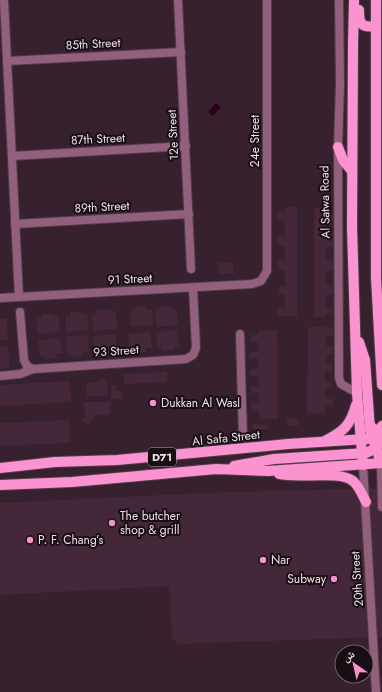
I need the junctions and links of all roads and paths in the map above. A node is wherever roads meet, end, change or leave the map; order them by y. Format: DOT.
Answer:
graph roads {
  1 [pos="4,0"];
  2 [pos="178,0"];
  3 [pos="267,0"];
  4 [pos="340,0"];
  5 [pos="354,0"];
  6 [pos="358,0"];
  7 [pos="376,0"];
  8 [pos="376,26"];
  9 [pos="181,52"];
  10 [pos="7,61"];
  11 [pos="186,146"];
  12 [pos="338,147"];
  13 [pos="12,156"];
  14 [pos="352,171"];
  15 [pos="189,214"];
  16 [pos="16,224"];
  17 [pos="191,269"];
  18 [pos="379,274"];
  19 [pos="261,281"];
  20 [pos="193,288"];
  21 [pos="19,297"];
  22 [pos="0,298"];
  23 [pos="380,306"];
  24 [pos="20,312"];
  25 [pos="240,334"];
  26 [pos="356,337"];
  27 [pos="33,369"];
  28 [pos="0,376"];
  29 [pos="382,385"];
  30 [pos="357,393"];
  31 [pos="370,425"];
  32 [pos="382,426"];
  33 [pos="243,438"];
  34 [pos="361,440"];
  35 [pos="349,441"];
  36 [pos="323,442"];
  37 [pos="380,450"];
  38 [pos="350,454"];
  39 [pos="362,454"];
  40 [pos="363,465"];
  41 [pos="0,468"];
  42 [pos="216,469"];
  43 [pos="268,471"];
  44 [pos="0,485"];
  45 [pos="366,502"];
  46 [pos="382,507"];
  47 [pos="376,692"];
  1 -- 10 [label="street"];
  2 -- 9 [label="street, 12e Street"];
  3 -- 19 [label="street, 24e Street"];
  4 -- 12 [label="street, Al Satwa Road"];
  5 -- 14 [label="main road"];
  6 -- 8 [label="main road"];
  7 -- 8 [label="main road"];
  8 -- 18 [label="main road"];
  9 -- 10 [label="street, 85th Street"];
  9 -- 11 [label="street, 12e Street"];
  10 -- 13 [label="street"];
  11 -- 13 [label="street, 87th Street"];
  11 -- 15 [label="street, 12e Street"];
  12 -- 14 [label="main road"];
  12 -- 30 [label="street, Al Satwa Road"];
  13 -- 16 [label="street"];
  14 -- 26 [label="main road"];
  15 -- 16 [label="street, 89th Street"];
  15 -- 17 [label="street, 12e Street"];
  16 -- 21 [label="street"];
  18 -- 23 [label="main road"];
  19 -- 20 [label="street, 91 Street"];
  20 -- 21 [label="street, 91 Street"];
  20 -- 27 [label="street, 93 Street"];
  21 -- 22 [label="street, 91 Street"];
  23 -- 29 [label="main road"];
  24 -- 27 [label="street"];
  25 -- 33 [label="street"];
  26 -- 30 [label="main road"];
  26 -- 31 [label="main road"];
  27 -- 28 [label="street"];
  30 -- 34 [label="main road"];
  30 -- 36 [label="main road"];
  31 -- 32 [label="main road"];
  31 -- 37 [label="main road"];
  34 -- 35 [label="main road, Al Safa Street / D71"];
  34 -- 37 [label="main road, Al Safa Street / D71"];
  34 -- 39 [label="main road"];
  35 -- 36 [label="main road, Al Safa Street / D71"];
  35 -- 38 [label="main road"];
  36 -- 41 [label="main road, Al Safa Street / D71"];
  37 -- 39 [label="main road"];
  37 -- 40 [label="main road, D71"];
  37 -- 46 [label="street"];
  38 -- 39 [label="main road"];
  38 -- 42 [label="main road"];
  39 -- 40 [label="main road"];
  40 -- 43 [label="main road, D71"];
  40 -- 45 [label="street, 20th Street"];
  42 -- 43 [label="main road, D71"];
  42 -- 44 [label="main road, D71"];
  43 -- 45 [label="main road"];
  45 -- 47 [label="street, 20th Street"];
}
